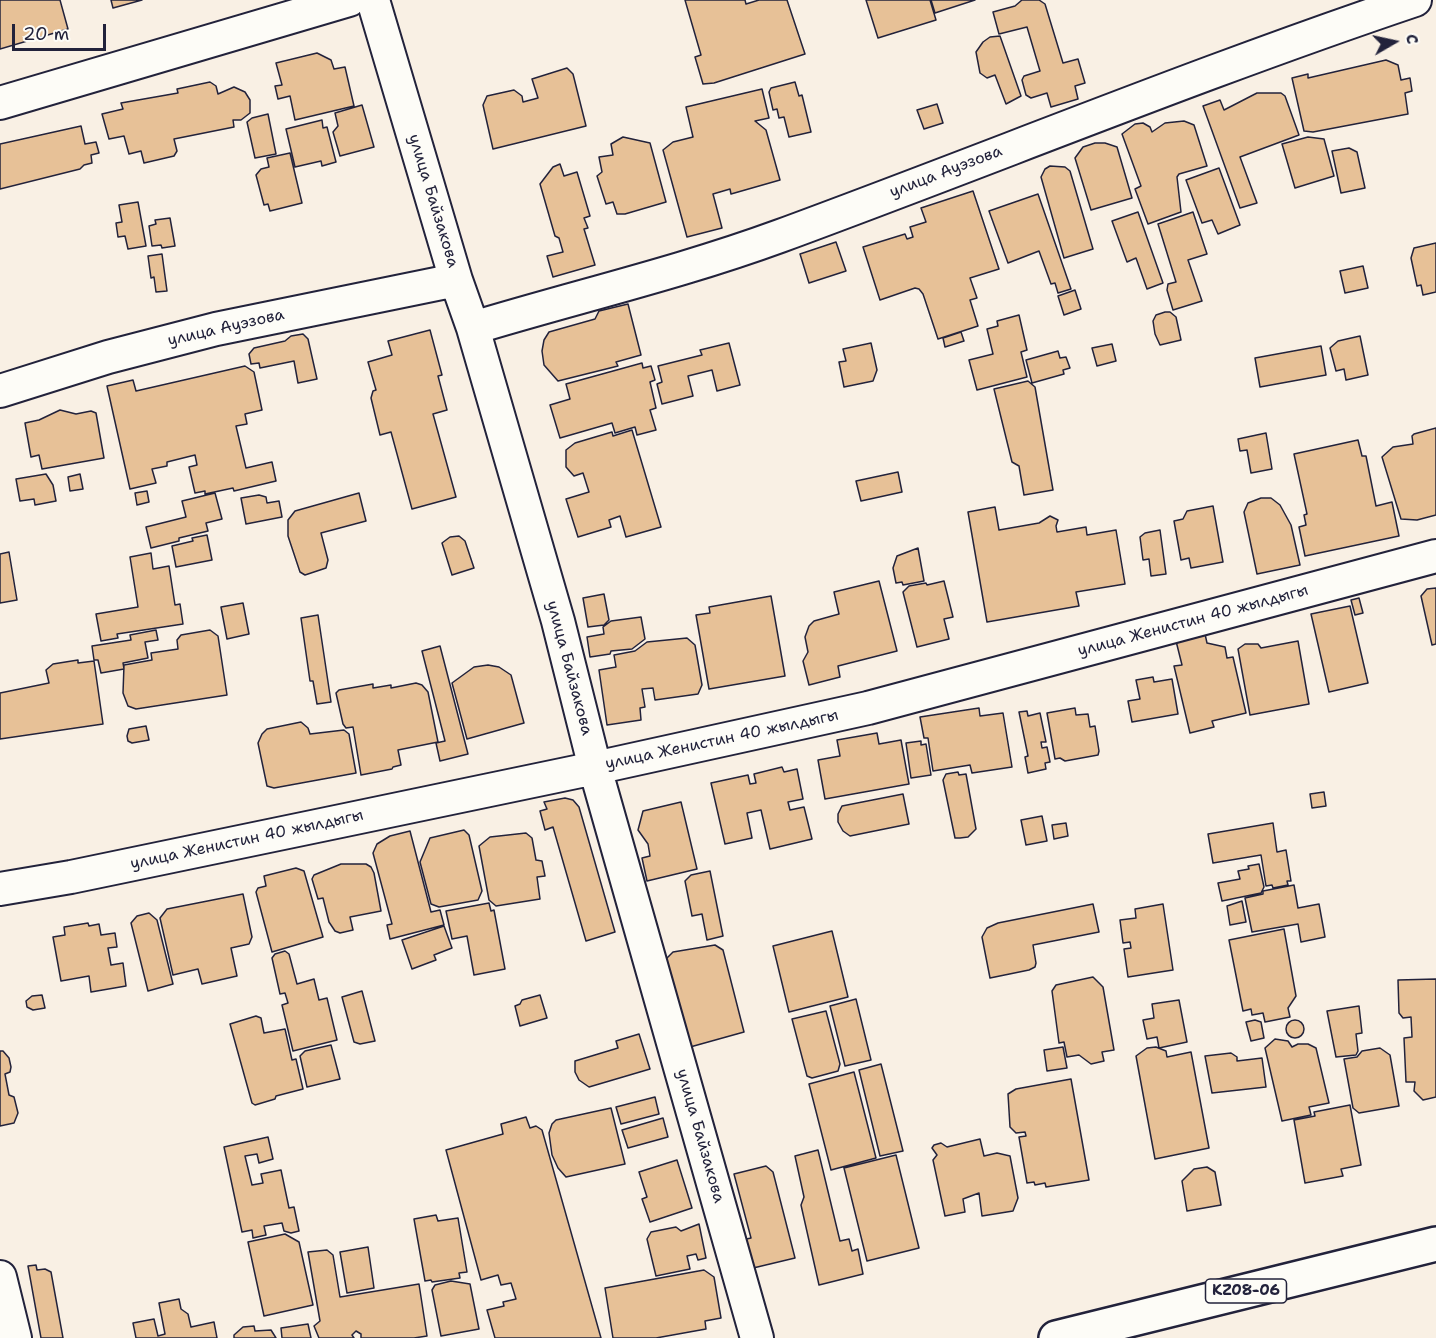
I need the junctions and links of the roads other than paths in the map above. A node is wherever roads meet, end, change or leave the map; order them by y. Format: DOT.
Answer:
graph roads {
  1 [pos="349,0"];
  2 [pos="373,0"];
  3 [pos="1415,0"];
  4 [pos="0,103"];
  5 [pos="456,280"];
  6 [pos="473,328"];
  7 [pos="0,391"];
  8 [pos="1436,556"];
  9 [pos="595,768"];
  10 [pos="0,889"];
  11 [pos="1436,1244"];
  12 [pos="0,1277"];
  13 [pos="15,1338"];
  14 [pos="757,1338"];
  15 [pos="1056,1338"];
  1 -- 4 [label="street"];
  2 -- 5 [label="street, улица Байзакова"];
  3 -- 6 [label="street, улица Ауэзова"];
  5 -- 6 [label="street, улица Байзакова"];
  5 -- 7 [label="street, улица Ауэзова"];
  6 -- 9 [label="street, улица Байзакова"];
  8 -- 9 [label="street, улица Женистин 40 жылдыгы"];
  9 -- 10 [label="street, улица Женистин 40 жылдыгы"];
  9 -- 14 [label="street, улица Байзакова"];
  11 -- 15 [label="highway, KZ08-06"];
  12 -- 13 [label="street"];
}
